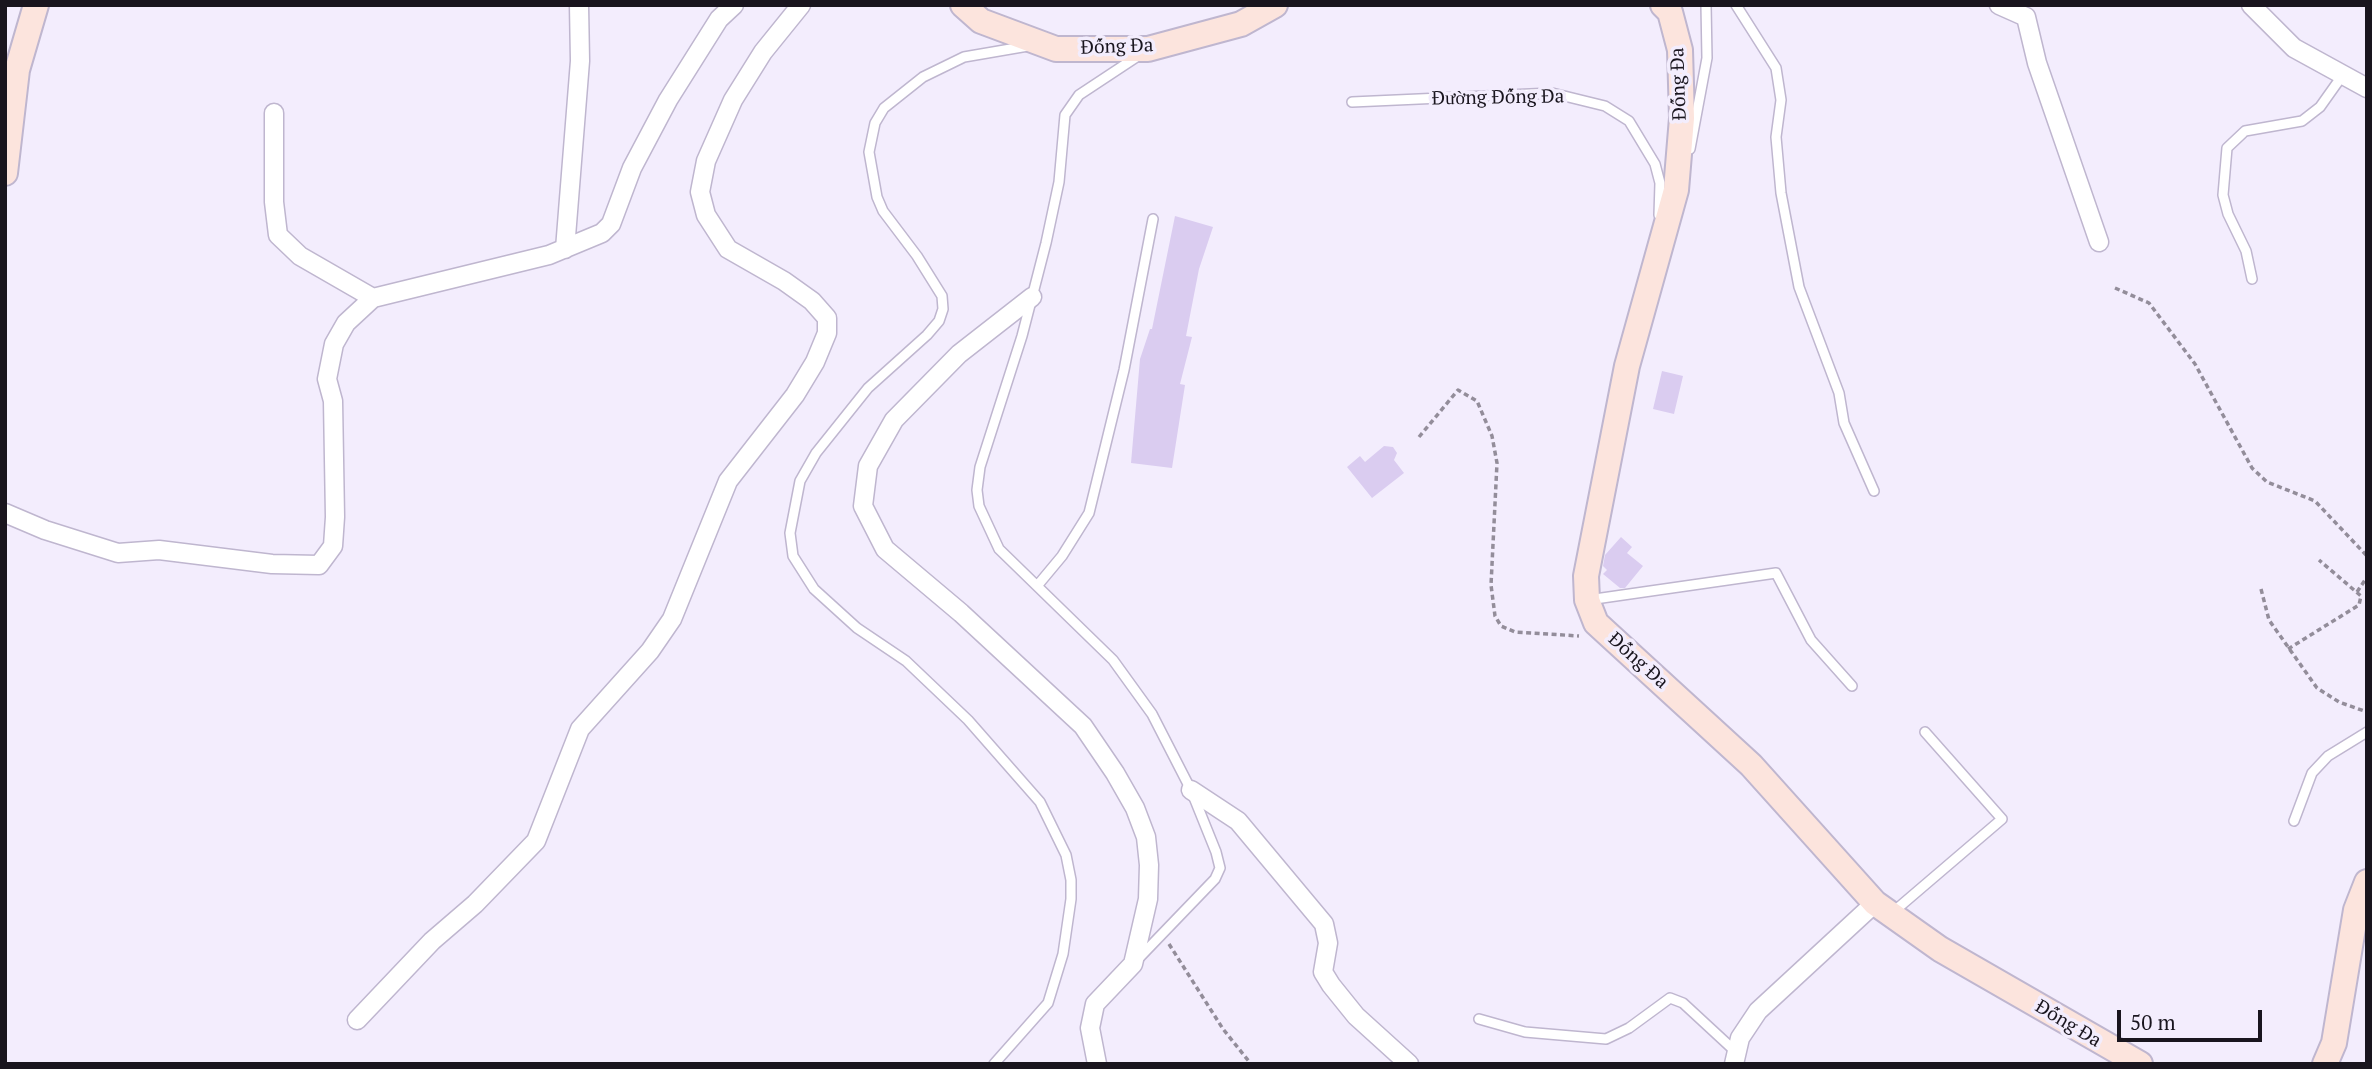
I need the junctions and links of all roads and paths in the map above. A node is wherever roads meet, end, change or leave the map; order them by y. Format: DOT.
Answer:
graph roads {
  1 [pos="36,5"];
  2 [pos="579,5"];
  3 [pos="734,5"];
  4 [pos="802,5"];
  5 [pos="963,5"];
  6 [pos="1275,5"];
  7 [pos="1663,5"];
  8 [pos="1706,5"];
  9 [pos="1736,5"];
  10 [pos="1999,5"];
  11 [pos="2251,5"];
  12 [pos="1042,44"];
  13 [pos="1148,49"];
  14 [pos="2342,76"];
  15 [pos="2367,88"];
  16 [pos="1352,102"];
  17 [pos="274,113"];
  18 [pos="5,173"];
  19 [pos="1676,190"];
  20 [pos="1153,219"];
  21 [pos="2099,242"];
  22 [pos="565,249"];
  23 [pos="1659,249"];
  24 [pos="2252,279"];
  25 [pos="2115,288"];
  26 [pos="1032,297"];
  27 [pos="373,298"];
  28 [pos="1419,437"];
  29 [pos="1874,491"];
  30 [pos="5,513"];
  31 [pos="2367,556"];
  32 [pos="2319,560"];
  33 [pos="2367,577"];
  34 [pos="1037,586"];
  35 [pos="2261,589"];
  36 [pos="2357,592"];
  37 [pos="1587,600"];
  38 [pos="1601,628"];
  39 [pos="2288,649"];
  40 [pos="1852,686"];
  41 [pos="2367,712"];
  42 [pos="1925,732"];
  43 [pos="2367,732"];
  44 [pos="1191,790"];
  45 [pos="2294,821"];
  46 [pos="2367,882"];
  47 [pos="1883,909"];
  48 [pos="1162,934"];
  49 [pos="1133,964"];
  50 [pos="1479,1019"];
  51 [pos="358,1020"];
  52 [pos="1735,1058"];
  53 [pos="994,1064"];
  54 [pos="1097,1064"];
  55 [pos="1251,1064"];
  56 [pos="1409,1064"];
  57 [pos="2140,1064"];
  58 [pos="2325,1064"];
  1 -- 18 [label="street"];
  2 -- 22 [label="street"];
  3 -- 22 [label="street"];
  4 -- 51 [label="street"];
  5 -- 12 [label="street, Đống Đa"];
  6 -- 13 [label="street, Đống Đa"];
  7 -- 19 [label="street, Đống Đa"];
  8 -- 19 [label="lane"];
  9 -- 29 [label="lane"];
  10 -- 21 [label="street"];
  11 -- 14 [label="street"];
  12 -- 13 [label="street, Đống Đa"];
  12 -- 53 [label="lane"];
  13 -- 26 [label="lane"];
  14 -- 15 [label="street"];
  14 -- 24 [label="lane"];
  16 -- 23 [label="lane, Đường Đống Đa"];
  17 -- 27 [label="street"];
  19 -- 23 [label="street, Đống Đa"];
  20 -- 34 [label="lane"];
  22 -- 27 [label="street"];
  23 -- 37 [label="street, Đống Đa"];
  25 -- 31 [label="path"];
  26 -- 34 [label="lane"];
  26 -- 49 [label="street"];
  27 -- 30 [label="street"];
  28 -- 38 [label="path"];
  32 -- 36 [label="path"];
  33 -- 36 [label="path"];
  34 -- 44 [label="lane"];
  35 -- 39 [label="path"];
  36 -- 39 [label="path"];
  37 -- 38 [label="street, Đống Đa"];
  37 -- 40 [label="lane"];
  38 -- 47 [label="street, Đống Đa"];
  39 -- 41 [label="path"];
  42 -- 47 [label="lane"];
  43 -- 45 [label="lane"];
  44 -- 48 [label="lane"];
  44 -- 56 [label="street"];
  46 -- 58 [label="street"];
  47 -- 52 [label="street"];
  47 -- 57 [label="street, Đống Đa"];
  48 -- 49 [label="lane"];
  48 -- 55 [label="path"];
  49 -- 54 [label="street"];
  50 -- 52 [label="lane"];
}
